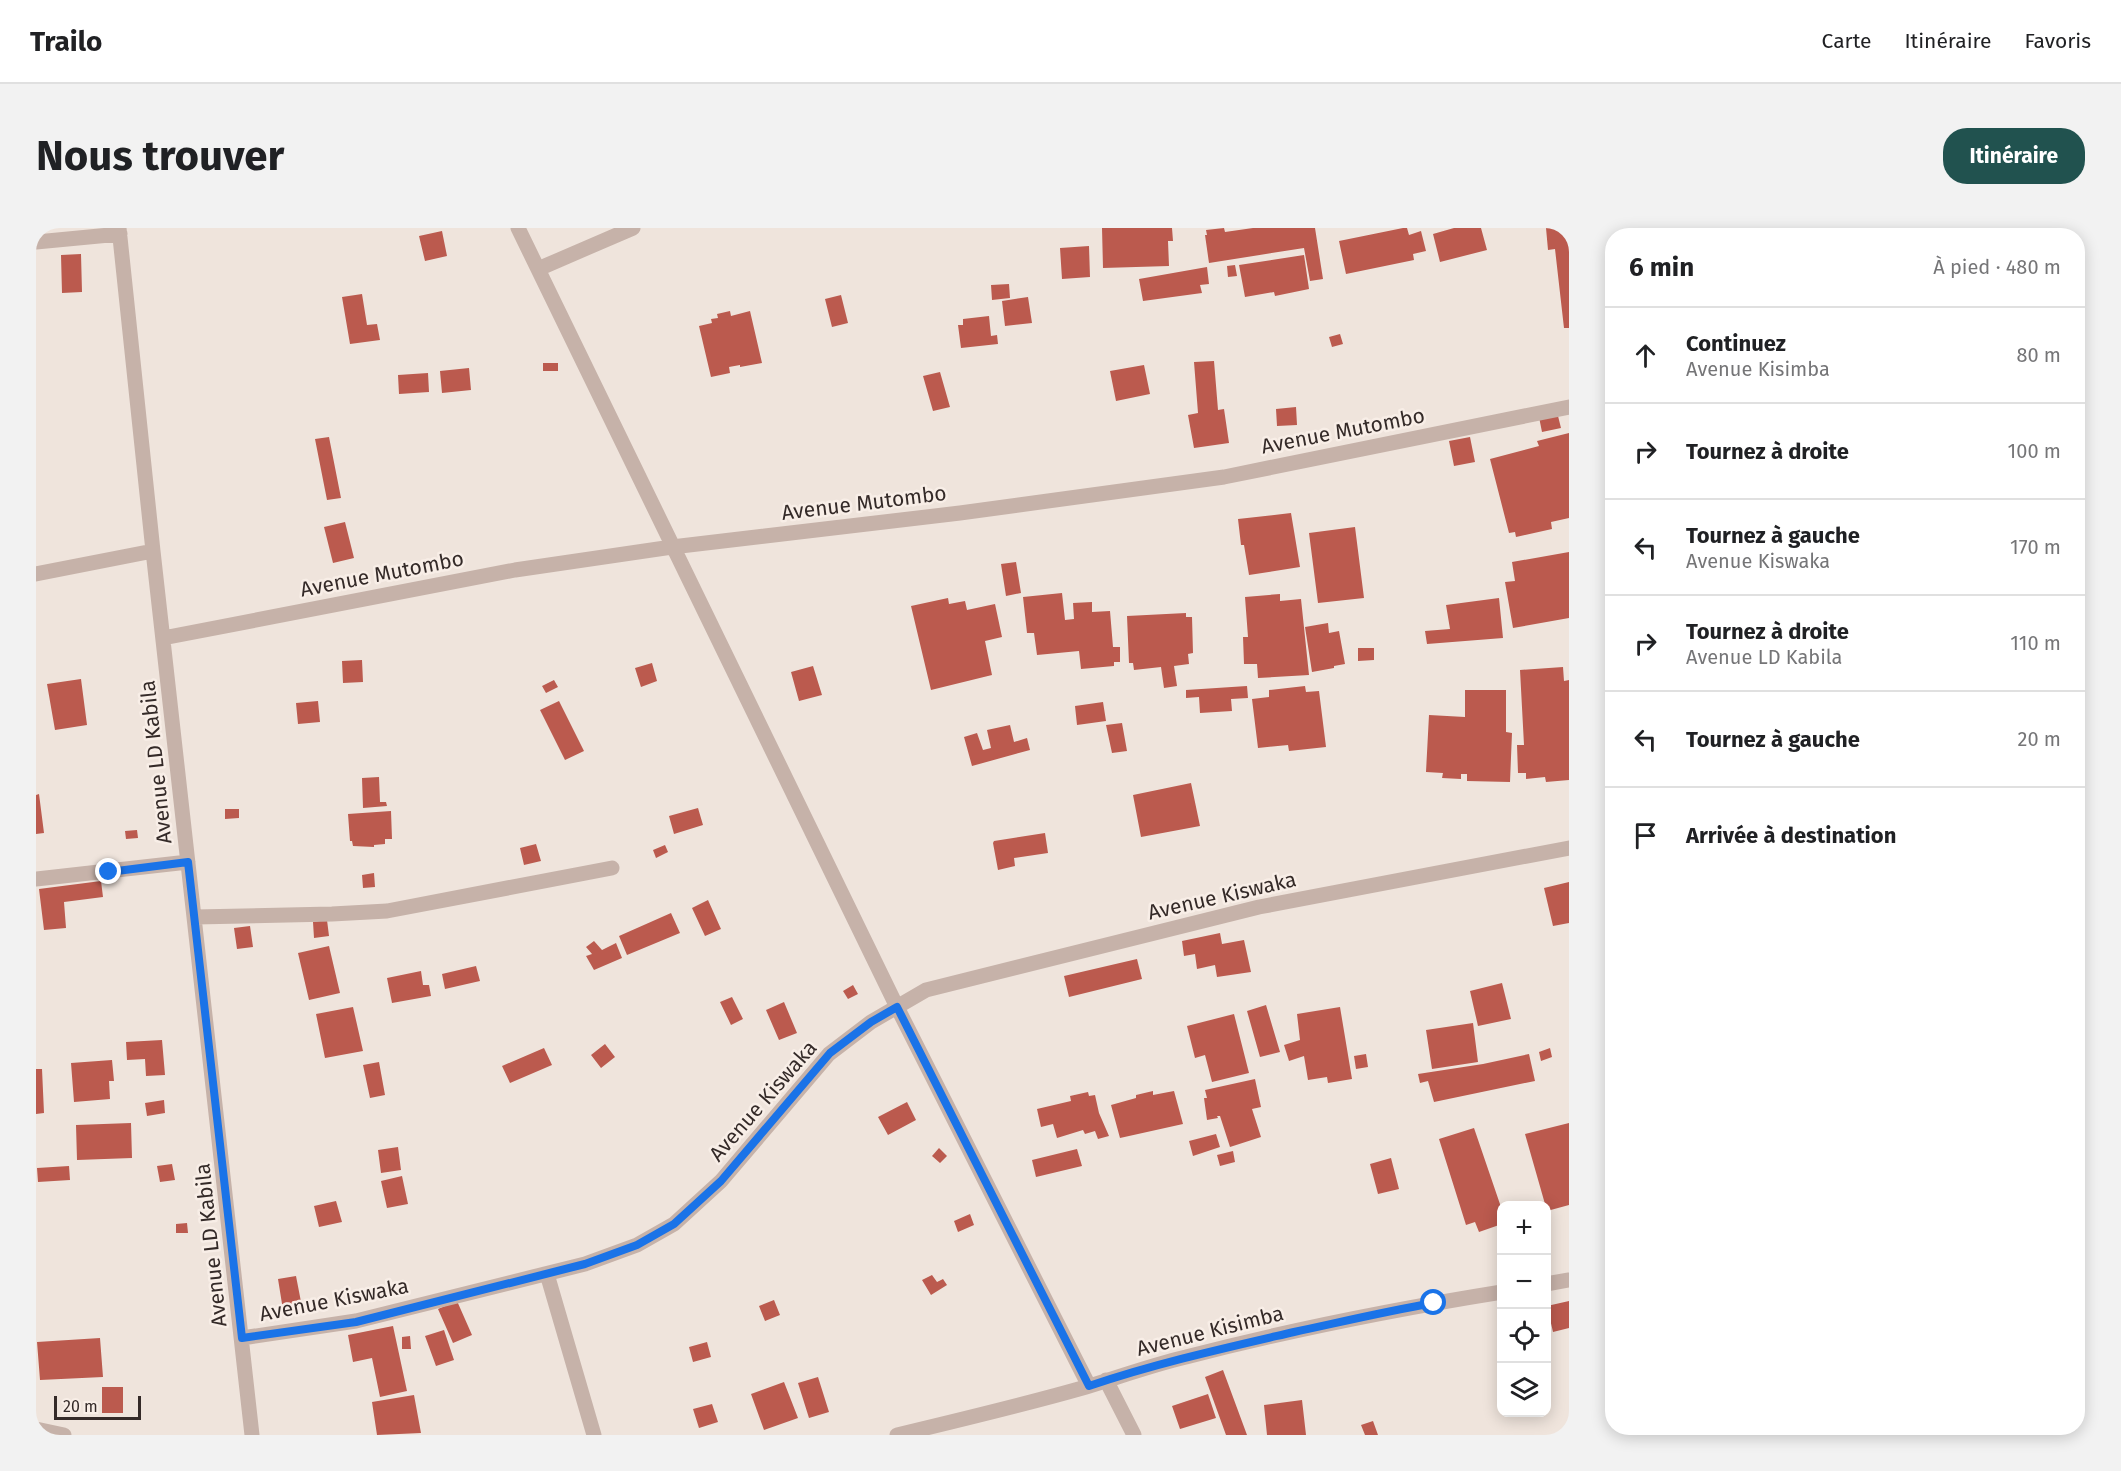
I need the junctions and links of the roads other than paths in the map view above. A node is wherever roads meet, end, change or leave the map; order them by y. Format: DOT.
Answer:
graph roads {
  1 [pos="518,228"];
  2 [pos="633,228"];
  3 [pos="119,231"];
  4 [pos="36,242"];
  5 [pos="538,268"];
  6 [pos="1569,407"];
  7 [pos="672,547"];
  8 [pos="153,551"];
  9 [pos="36,574"];
  10 [pos="163,638"];
  11 [pos="1569,848"];
  12 [pos="188,862"];
  13 [pos="612,868"];
  14 [pos="36,879"];
  15 [pos="195,917"];
  16 [pos="897,1007"];
  17 [pos="547,1274"];
  18 [pos="1569,1280"];
  19 [pos="1551,1283"];
  20 [pos="1497,1293"];
  21 [pos="242,1338"];
  22 [pos="1107,1380"];
  23 [pos="1089,1386"];
  24 [pos="36,1429"];
  25 [pos="64,1435"];
  26 [pos="252,1435"];
  27 [pos="594,1435"];
  28 [pos="897,1435"];
  29 [pos="1134,1435"];
  1 -- 5 [label="street"];
  2 -- 5 [label="street"];
  3 -- 4 [label="street"];
  3 -- 8 [label="street, Avenue LD Kabila"];
  5 -- 7 [label="street"];
  6 -- 7 [label="street, Avenue Mutombo"];
  7 -- 10 [label="street, Avenue Mutombo"];
  7 -- 16 [label="street"];
  8 -- 9 [label="street"];
  8 -- 10 [label="street, Avenue LD Kabila"];
  10 -- 12 [label="street, Avenue LD Kabila"];
  11 -- 16 [label="street, Avenue Kiswaka"];
  12 -- 14 [label="street"];
  12 -- 15 [label="street, Avenue LD Kabila"];
  13 -- 15 [label="street"];
  15 -- 21 [label="street, Avenue LD Kabila"];
  16 -- 17 [label="street, Avenue Kiswaka"];
  16 -- 23 [label="street"];
  17 -- 21 [label="street, Avenue Kiswaka"];
  17 -- 27 [label="street"];
  18 -- 19 [label="street"];
  20 -- 22 [label="street, Avenue Kisimba"];
  21 -- 26 [label="street, Avenue LD Kabila"];
  22 -- 23 [label="street, Avenue Kisimba"];
  22 -- 29 [label="street"];
  23 -- 28 [label="street, Avenue Kisimba"];
  24 -- 25 [label="street"];
}
